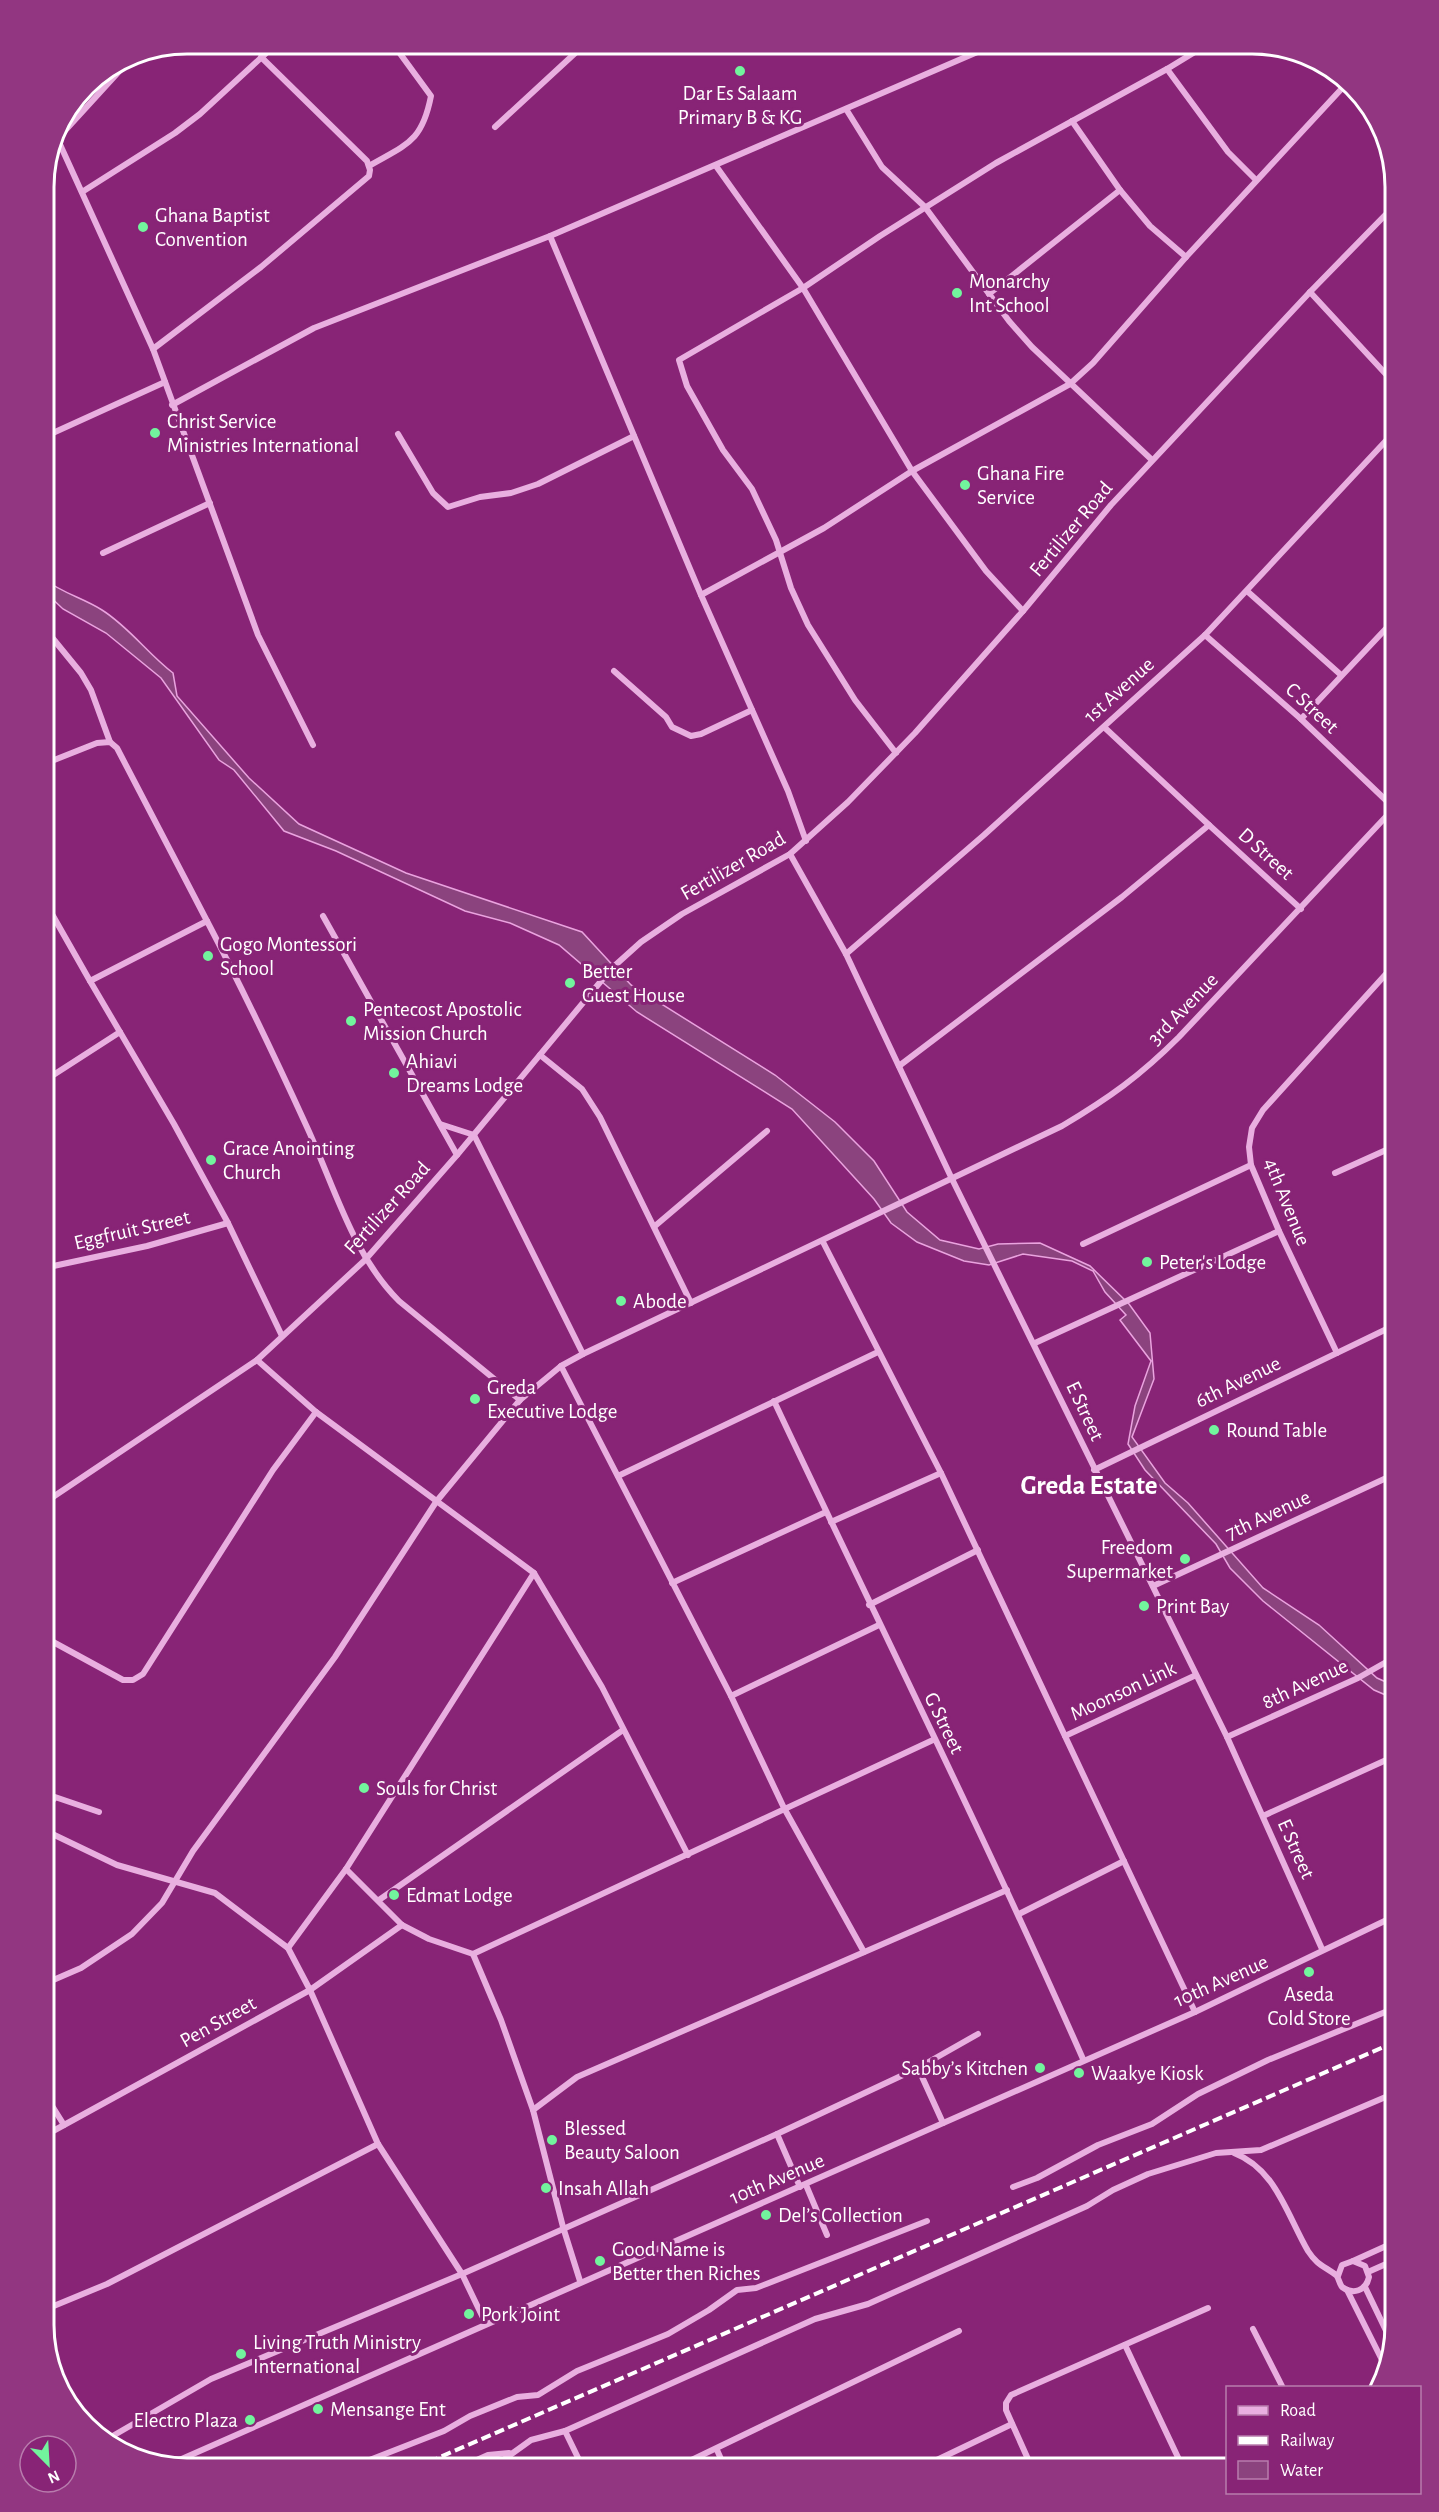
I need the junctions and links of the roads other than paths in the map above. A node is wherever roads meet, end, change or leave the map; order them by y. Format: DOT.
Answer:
graph roads {
  1 [pos="264,54"];
  2 [pos="400,54"];
  3 [pos="574,54"];
  4 [pos="973,54"];
  5 [pos="1192,54"];
  6 [pos="261,57"];
  7 [pos="1167,69"];
  8 [pos="111,79"];
  9 [pos="1342,89"];
  10 [pos="846,109"];
  11 [pos="1072,121"];
  12 [pos="495,127"];
  13 [pos="68,129"];
  14 [pos="61,146"];
  15 [pos="369,166"];
  16 [pos="716,166"];
  17 [pos="1256,180"];
  18 [pos="1120,190"];
  19 [pos="82,192"];
  20 [pos="925,207"];
  21 [pos="1385,215"];
  22 [pos="550,236"];
  23 [pos="1186,257"];
  24 [pos="802,288"];
  25 [pos="1310,292"];
  26 [pos="989,294"];
  27 [pos="153,349"];
  28 [pos="1385,373"];
  29 [pos="165,382"];
  30 [pos="1070,384"];
  31 [pos="172,405"];
  32 [pos="54,432"];
  33 [pos="398,434"];
  34 [pos="634,436"];
  35 [pos="1385,442"];
  36 [pos="1152,460"];
  37 [pos="912,471"];
  38 [pos="210,503"];
  39 [pos="780,551"];
  40 [pos="103,553"];
  41 [pos="1247,591"];
  42 [pos="702,596"];
  43 [pos="1023,611"];
  44 [pos="1385,629"];
  45 [pos="1205,635"];
  46 [pos="54,641"];
  47 [pos="614,671"];
  48 [pos="1341,675"];
  49 [pos="752,710"];
  50 [pos="1301,719"];
  51 [pos="1104,727"];
  52 [pos="110,742"];
  53 [pos="312,745"];
  54 [pos="896,753"];
  55 [pos="54,760"];
  56 [pos="1385,799"];
  57 [pos="1385,819"];
  58 [pos="1209,825"];
  59 [pos="806,841"];
  60 [pos="790,854"];
  61 [pos="1301,909"];
  62 [pos="323,916"];
  63 [pos="54,918"];
  64 [pos="207,921"];
  65 [pos="846,954"];
  66 [pos="1385,975"];
  67 [pos="90,981"];
  68 [pos="120,1032"];
  69 [pos="540,1055"];
  70 [pos="899,1066"];
  71 [pos="54,1075"];
  72 [pos="440,1124"];
  73 [pos="767,1131"];
  74 [pos="474,1135"];
  75 [pos="1385,1150"];
  76 [pos="457,1155"];
  77 [pos="1251,1165"];
  78 [pos="1335,1173"];
  79 [pos="952,1179"];
  80 [pos="228,1223"];
  81 [pos="655,1226"];
  82 [pos="1279,1231"];
  83 [pos="823,1242"];
  84 [pos="1083,1244"];
  85 [pos="365,1260"];
  86 [pos="54,1266"];
  87 [pos="691,1303"];
  88 [pos="1385,1330"];
  89 [pos="282,1336"];
  90 [pos="1035,1343"];
  91 [pos="878,1352"];
  92 [pos="1337,1353"];
  93 [pos="583,1354"];
  94 [pos="257,1360"];
  95 [pos="561,1366"];
  96 [pos="520,1400"];
  97 [pos="774,1401"];
  98 [pos="316,1412"];
  99 [pos="1094,1470"];
  100 [pos="941,1473"];
  101 [pos="618,1476"];
  102 [pos="1385,1479"];
  103 [pos="54,1496"];
  104 [pos="436,1502"];
  105 [pos="826,1512"];
  106 [pos="831,1522"];
  107 [pos="978,1550"];
  108 [pos="534,1573"];
  109 [pos="672,1583"];
  110 [pos="1153,1586"];
  111 [pos="869,1605"];
  112 [pos="879,1625"];
  113 [pos="54,1642"];
  114 [pos="1385,1663"];
  115 [pos="1194,1676"];
  116 [pos="731,1696"];
  117 [pos="623,1730"];
  118 [pos="1065,1736"];
  119 [pos="1227,1737"];
  120 [pos="933,1740"];
  121 [pos="1385,1761"];
  122 [pos="54,1798"];
  123 [pos="784,1808"];
  124 [pos="99,1812"];
  125 [pos="1263,1816"];
  126 [pos="54,1835"];
  127 [pos="688,1855"];
  128 [pos="1124,1861"];
  129 [pos="346,1869"];
  130 [pos="174,1881"];
  131 [pos="1007,1890"];
  132 [pos="379,1900"];
  133 [pos="1019,1914"];
  134 [pos="1385,1921"];
  135 [pos="402,1925"];
  136 [pos="288,1948"];
  137 [pos="1322,1949"];
  138 [pos="864,1953"];
  139 [pos="473,1954"];
  140 [pos="54,1980"];
  141 [pos="310,1990"];
  142 [pos="1195,2012"];
  143 [pos="1385,2012"];
  144 [pos="978,2034"];
  145 [pos="1083,2060"];
  146 [pos="918,2067"];
  147 [pos="1385,2097"];
  148 [pos="54,2109"];
  149 [pos="533,2110"];
  150 [pos="943,2123"];
  151 [pos="64,2125"];
  152 [pos="54,2130"];
  153 [pos="777,2134"];
  154 [pos="378,2144"];
  155 [pos="1231,2152"];
  156 [pos="803,2186"];
  157 [pos="1013,2187"];
  158 [pos="927,2221"];
  159 [pos="563,2227"];
  160 [pos="827,2235"];
  161 [pos="1385,2247"];
  162 [pos="1353,2261"];
  163 [pos="1385,2264"];
  164 [pos="1368,2272"];
  165 [pos="462,2274"];
  166 [pos="1338,2276"];
  167 [pos="580,2281"];
  168 [pos="1365,2287"];
  169 [pos="1347,2290"];
  170 [pos="54,2306"];
  171 [pos="1208,2308"];
  172 [pos="486,2324"];
  173 [pos="1385,2328"];
  174 [pos="1253,2329"];
  175 [pos="959,2331"];
  176 [pos="1125,2344"];
  177 [pos="1380,2357"];
  178 [pos="1282,2386"];
  179 [pos="1012,2424"];
  180 [pos="564,2432"];
  181 [pos="113,2436"];
  182 [pos="717,2450"];
  183 [pos="511,2453"];
  184 [pos="184,2458"];
  185 [pos="375,2458"];
  186 [pos="481,2458"];
  187 [pos="505,2458"];
  188 [pos="578,2458"];
  189 [pos="698,2458"];
  190 [pos="721,2458"];
  191 [pos="941,2458"];
  192 [pos="1027,2458"];
  193 [pos="1178,2458"];
  1 -- 6 [label="street"];
  2 -- 15 [label="street"];
  3 -- 12 [label="street"];
  4 -- 10 [label="street"];
  5 -- 7 [label="street"];
  6 -- 15 [label="street"];
  6 -- 19 [label="street"];
  7 -- 11 [label="street"];
  7 -- 17 [label="street"];
  8 -- 13 [label="street"];
  9 -- 17 [label="street"];
  10 -- 16 [label="street"];
  10 -- 20 [label="street"];
  11 -- 18 [label="street"];
  11 -- 20 [label="street"];
  14 -- 19 [label="street"];
  15 -- 27 [label="street"];
  16 -- 22 [label="street"];
  16 -- 24 [label="street"];
  17 -- 23 [label="street"];
  18 -- 23 [label="street"];
  18 -- 26 [label="street"];
  19 -- 27 [label="street"];
  20 -- 24 [label="street"];
  20 -- 26 [label="street"];
  21 -- 25 [label="street, Fertilizer Road"];
  22 -- 31 [label="street"];
  22 -- 34 [label="street"];
  23 -- 30 [label="street"];
  24 -- 37 [label="street"];
  24 -- 39 [label="street"];
  25 -- 28 [label="street"];
  25 -- 36 [label="street, Fertilizer Road"];
  26 -- 30 [label="street"];
  27 -- 29 [label="street"];
  29 -- 31 [label="street"];
  29 -- 32 [label="street"];
  30 -- 36 [label="street"];
  30 -- 37 [label="street"];
  31 -- 38 [label="street"];
  33 -- 34 [label="street"];
  34 -- 42 [label="street"];
  35 -- 41 [label="street, 1st Avenue"];
  36 -- 43 [label="street, Fertilizer Road"];
  37 -- 39 [label="street"];
  37 -- 43 [label="street"];
  38 -- 40 [label="street"];
  38 -- 53 [label="street"];
  39 -- 42 [label="street"];
  39 -- 54 [label="street"];
  41 -- 45 [label="street, 1st Avenue"];
  41 -- 48 [label="street"];
  42 -- 49 [label="street"];
  43 -- 54 [label="street, Fertilizer Road"];
  44 -- 48 [label="street"];
  45 -- 50 [label="street, C Street"];
  45 -- 51 [label="street, 1st Avenue"];
  46 -- 52 [label="street"];
  47 -- 49 [label="street"];
  48 -- 50 [label="street"];
  49 -- 59 [label="street"];
  50 -- 56 [label="street, C Street"];
  51 -- 58 [label="street, D Street"];
  51 -- 65 [label="street, 1st Avenue"];
  52 -- 55 [label="street"];
  52 -- 64 [label="street"];
  54 -- 59 [label="street, Fertilizer Road"];
  57 -- 61 [label="street, 3rd Avenue"];
  58 -- 61 [label="street, D Street"];
  58 -- 70 [label="street"];
  59 -- 60 [label="street, Fertilizer Road"];
  60 -- 65 [label="street, E Street"];
  60 -- 69 [label="street, Fertilizer Road"];
  61 -- 79 [label="street, 3rd Avenue"];
  62 -- 72 [label="street"];
  63 -- 67 [label="street"];
  64 -- 67 [label="street"];
  64 -- 85 [label="street"];
  65 -- 70 [label="street, E Street"];
  66 -- 77 [label="street, 4th Avenue"];
  67 -- 68 [label="street"];
  68 -- 71 [label="street"];
  68 -- 80 [label="street"];
  69 -- 74 [label="street, Fertilizer Road"];
  69 -- 81 [label="street"];
  70 -- 79 [label="street, E Street"];
  72 -- 74 [label="street"];
  72 -- 76 [label="street"];
  73 -- 81 [label="street"];
  74 -- 76 [label="street, Fertilizer Road"];
  74 -- 93 [label="street"];
  75 -- 78 [label="street"];
  76 -- 85 [label="street, Fertilizer Road"];
  77 -- 82 [label="street, 4th Avenue"];
  77 -- 84 [label="street"];
  79 -- 83 [label="street, 3rd Avenue"];
  79 -- 90 [label="street, E Street"];
  80 -- 86 [label="street, Eggfruit Street"];
  80 -- 89 [label="street"];
  81 -- 87 [label="street"];
  82 -- 90 [label="street"];
  82 -- 92 [label="street, 4th Avenue"];
  83 -- 87 [label="street, 3rd Avenue"];
  83 -- 91 [label="street"];
  85 -- 89 [label="street, Fertilizer Road"];
  85 -- 96 [label="street"];
  87 -- 93 [label="street, 3rd Avenue"];
  88 -- 92 [label="street, 6th Avenue"];
  89 -- 94 [label="street, Fertilizer Road"];
  90 -- 99 [label="street, E Street"];
  91 -- 97 [label="street"];
  91 -- 100 [label="street"];
  92 -- 99 [label="street, 6th Avenue"];
  93 -- 95 [label="street, 3rd Avenue"];
  94 -- 98 [label="street"];
  94 -- 103 [label="street, Fertilizer Road"];
  95 -- 96 [label="street, 3rd Avenue"];
  95 -- 101 [label="street"];
  96 -- 104 [label="street, 3rd Avenue"];
  97 -- 101 [label="street"];
  97 -- 105 [label="street, G Street"];
  98 -- 104 [label="street"];
  98 -- 113 [label="street"];
  99 -- 110 [label="street, E Street"];
  100 -- 106 [label="street"];
  100 -- 107 [label="street"];
  101 -- 109 [label="street"];
  102 -- 110 [label="street, 7th Avenue"];
  104 -- 108 [label="street"];
  104 -- 130 [label="street, 3rd Avenue"];
  105 -- 106 [label="street, G Street"];
  105 -- 109 [label="street"];
  106 -- 111 [label="street, G Street"];
  107 -- 111 [label="street"];
  107 -- 118 [label="street"];
  108 -- 117 [label="street"];
  108 -- 129 [label="street"];
  109 -- 116 [label="street"];
  110 -- 115 [label="street, E Street"];
  111 -- 112 [label="street, G Street"];
  112 -- 116 [label="street"];
  112 -- 120 [label="street, G Street"];
  114 -- 119 [label="street, 8th Avenue"];
  115 -- 118 [label="street, Moonson Link"];
  115 -- 119 [label="street, E Street"];
  116 -- 123 [label="street"];
  117 -- 127 [label="street"];
  117 -- 132 [label="street"];
  118 -- 128 [label="street"];
  119 -- 125 [label="street, E Street"];
  120 -- 123 [label="street"];
  120 -- 131 [label="street, G Street"];
  121 -- 125 [label="street"];
  122 -- 124 [label="street"];
  123 -- 127 [label="street"];
  123 -- 138 [label="street"];
  125 -- 137 [label="street, E Street"];
  126 -- 130 [label="street"];
  127 -- 139 [label="street"];
  128 -- 133 [label="street"];
  128 -- 142 [label="street"];
  129 -- 132 [label="street"];
  129 -- 136 [label="street"];
  130 -- 136 [label="street"];
  130 -- 140 [label="street, 3rd Avenue"];
  131 -- 133 [label="street, G Street"];
  131 -- 138 [label="street"];
  132 -- 135 [label="street"];
  133 -- 145 [label="street, G Street"];
  134 -- 137 [label="street, 10th Avenue"];
  135 -- 139 [label="street"];
  135 -- 141 [label="street, Pen Street"];
  136 -- 141 [label="street"];
  137 -- 142 [label="street, 10th Avenue"];
  138 -- 149 [label="street"];
  139 -- 149 [label="street"];
  141 -- 151 [label="street, Pen Street"];
  141 -- 154 [label="street"];
  142 -- 145 [label="street, 10th Avenue"];
  143 -- 157 [label="street"];
  144 -- 146 [label="street"];
  145 -- 150 [label="street, 10th Avenue"];
  146 -- 150 [label="street"];
  146 -- 153 [label="street"];
  147 -- 155 [label="street"];
  148 -- 151 [label="street"];
  149 -- 159 [label="street"];
  150 -- 156 [label="street, 10th Avenue"];
  151 -- 152 [label="street, Pen Street"];
  153 -- 156 [label="street"];
  153 -- 159 [label="street"];
  154 -- 165 [label="street"];
  154 -- 170 [label="street"];
  155 -- 166 [label="street"];
  155 -- 180 [label="street"];
  156 -- 160 [label="street"];
  156 -- 167 [label="street, 10th Avenue"];
  158 -- 185 [label="street"];
  159 -- 165 [label="street"];
  159 -- 167 [label="street"];
  161 -- 162 [label="street"];
  162 -- 164 [label="street"];
  162 -- 166 [label="street"];
  163 -- 164 [label="street"];
  164 -- 168 [label="street"];
  165 -- 172 [label="street"];
  165 -- 181 [label="street"];
  166 -- 169 [label="street"];
  167 -- 172 [label="street, 10th Avenue"];
  168 -- 169 [label="street"];
  168 -- 173 [label="street"];
  169 -- 177 [label="street"];
  171 -- 176 [label="street"];
  172 -- 184 [label="street, 10th Avenue"];
  174 -- 178 [label="street"];
  175 -- 182 [label="street"];
  176 -- 179 [label="street"];
  176 -- 193 [label="street"];
  179 -- 191 [label="street"];
  179 -- 192 [label="street"];
  180 -- 183 [label="street"];
  180 -- 188 [label="street"];
  182 -- 189 [label="street"];
  182 -- 190 [label="street"];
  183 -- 186 [label="street"];
  183 -- 187 [label="street"];
}
